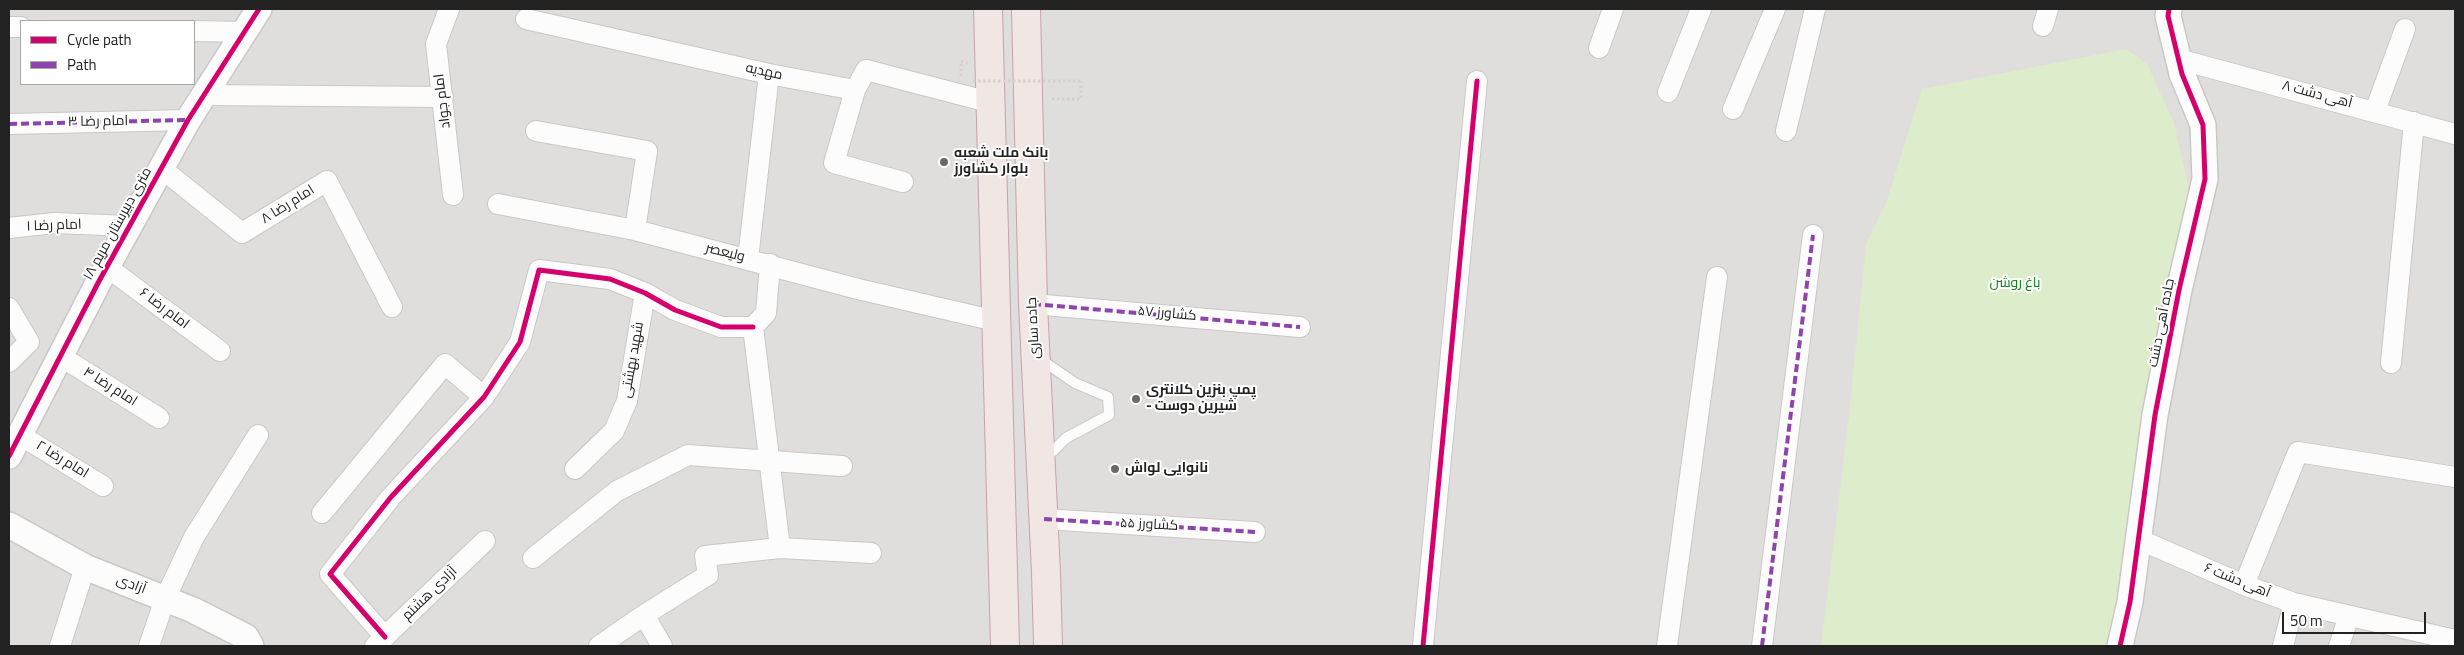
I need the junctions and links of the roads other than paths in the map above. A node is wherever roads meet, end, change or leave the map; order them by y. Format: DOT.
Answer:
graph roads {
  1 [pos="259,9"];
  2 [pos="448,9"];
  3 [pos="988,9"];
  4 [pos="1026,9"];
  5 [pos="1613,9"];
  6 [pos="1701,9"];
  7 [pos="1775,9"];
  8 [pos="1815,9"];
  9 [pos="2169,9"];
  10 [pos="526,19"];
  11 [pos="2405,29"];
  12 [pos="195,31"];
  13 [pos="245,32"];
  14 [pos="1600,48"];
  15 [pos="2178,59"];
  16 [pos="769,74"];
  17 [pos="1477,81"];
  18 [pos="855,90"];
  19 [pos="981,92"];
  20 [pos="1668,92"];
  21 [pos="204,95"];
  22 [pos="443,97"];
  23 [pos="1733,108"];
  24 [pos="2375,111"];
  25 [pos="188,120"];
  26 [pos="2414,122"];
  27 [pos="9,124"];
  28 [pos="536,131"];
  29 [pos="1786,131"];
  30 [pos="2455,134"];
  31 [pos="162,168"];
  32 [pos="902,182"];
  33 [pos="453,195"];
  34 [pos="498,204"];
  35 [pos="130,226"];
  36 [pos="9,228"];
  37 [pos="635,230"];
  38 [pos="1813,235"];
  39 [pos="748,259"];
  40 [pos="770,264"];
  41 [pos="107,267"];
  42 [pos="1717,277"];
  43 [pos="645,293"];
  44 [pos="1033,304"];
  45 [pos="9,308"];
  46 [pos="392,308"];
  47 [pos="996,321"];
  48 [pos="753,327"];
  49 [pos="1300,327"];
  50 [pos="220,351"];
  51 [pos="60,356"];
  52 [pos="1036,356"];
  53 [pos="9,362"];
  54 [pos="2391,363"];
  55 [pos="484,397"];
  56 [pos="159,418"];
  57 [pos="258,435"];
  58 [pos="14,445"];
  59 [pos="769,462"];
  60 [pos="1041,463"];
  61 [pos="842,466"];
  62 [pos="575,469"];
  63 [pos="2455,477"];
  64 [pos="103,486"];
  65 [pos="322,513"];
  66 [pos="1044,519"];
  67 [pos="9,525"];
  68 [pos="1255,532"];
  69 [pos="2138,539"];
  70 [pos="485,541"];
  71 [pos="780,548"];
  72 [pos="871,553"];
  73 [pos="533,558"];
  74 [pos="85,567"];
  75 [pos="2244,584"];
  76 [pos="166,599"];
  77 [pos="2294,603"];
  78 [pos="644,616"];
  79 [pos="2349,616"];
  80 [pos="2455,640"];
  81 [pos="380,642"];
  82 [pos="60,646"];
  83 [pos="148,646"];
  84 [pos="252,646"];
  85 [pos="599,646"];
  86 [pos="662,646"];
  87 [pos="1005,646"];
  88 [pos="1048,646"];
  89 [pos="1424,646"];
  90 [pos="1667,646"];
  91 [pos="1762,646"];
  92 [pos="2120,646"];
  93 [pos="2283,646"];
  94 [pos="2339,646"];
  1 -- 13 [label="street, ۱۸ متری دبیرستان مریم"];
  2 -- 22 [label="street, امام جواد"];
  3 -- 19 [label="highway"];
  4 -- 44 [label="highway, جاده ساری"];
  5 -- 14 [label="street"];
  6 -- 20 [label="street"];
  7 -- 23 [label="street"];
  8 -- 29 [label="street"];
  9 -- 15 [label="street, جاده آهی دشت"];
  10 -- 16 [label="street, مهدیه"];
  11 -- 24 [label="street"];
  12 -- 13 [label="street"];
  13 -- 21 [label="street, ۱۸ متری دبیرستان مریم"];
  15 -- 24 [label="street, آهی دشت ۸"];
  15 -- 69 [label="street, جاده آهی دشت"];
  16 -- 18 [label="street, مهدیه"];
  16 -- 39 [label="street"];
  17 -- 89 [label="street"];
  18 -- 19 [label="street"];
  18 -- 32 [label="street"];
  19 -- 47 [label="highway"];
  21 -- 22 [label="street"];
  21 -- 25 [label="street, ۱۸ متری دبیرستان مریم"];
  22 -- 33 [label="street, امام جواد"];
  24 -- 26 [label="street, آهی دشت ۸"];
  25 -- 27 [label="street, امام رضا ۳"];
  25 -- 31 [label="street, ۱۸ متری دبیرستان مریم"];
  26 -- 30 [label="street, آهی دشت ۸"];
  26 -- 54 [label="street"];
  28 -- 37 [label="street"];
  31 -- 35 [label="street, ۱۸ متری دبیرستان مریم"];
  31 -- 46 [label="street, امام رضا ۸"];
  34 -- 37 [label="street, ولیعصر"];
  35 -- 36 [label="street, امام رضا ۱"];
  35 -- 41 [label="street, ۱۸ متری دبیرستان مریم"];
  37 -- 39 [label="street, ولیعصر"];
  38 -- 91 [label="street"];
  39 -- 40 [label="street, ولیعصر"];
  40 -- 47 [label="street, ولیعصر"];
  40 -- 48 [label="street"];
  41 -- 50 [label="street, امام رضا ۶"];
  41 -- 51 [label="street, ۱۸ متری دبیرستان مریم"];
  42 -- 90 [label="street"];
  43 -- 48 [label="street"];
  43 -- 55 [label="street"];
  43 -- 62 [label="street, شهید بهشتی"];
  44 -- 49 [label="street, کشاورز ۵۷"];
  44 -- 52 [label="highway, جاده ساری"];
  45 -- 53 [label="street"];
  47 -- 87 [label="highway"];
  48 -- 59 [label="street"];
  51 -- 56 [label="street, امام رضا ۴"];
  51 -- 58 [label="street, ۱۸ متری دبیرستان مریم"];
  52 -- 60 [label="highway, جاده ساری"];
  52 -- 60 [label="lane"];
  55 -- 65 [label="street"];
  55 -- 81 [label="street"];
  57 -- 76 [label="street"];
  58 -- 64 [label="street, امام رضا ۲"];
  59 -- 61 [label="street"];
  59 -- 71 [label="street"];
  59 -- 73 [label="street"];
  60 -- 66 [label="highway, جاده ساری"];
  63 -- 75 [label="street"];
  66 -- 68 [label="street, کشاورز ۵۵"];
  66 -- 88 [label="highway, جاده ساری"];
  67 -- 74 [label="street, آزادی"];
  69 -- 75 [label="street, آهی دشت ۶"];
  69 -- 92 [label="street, جاده آهی دشت"];
  70 -- 81 [label="street, آزادی هشتم"];
  71 -- 72 [label="street"];
  71 -- 78 [label="street"];
  74 -- 76 [label="street, آزادی"];
  74 -- 82 [label="street"];
  75 -- 77 [label="street, آهی دشت ۶"];
  76 -- 83 [label="street"];
  76 -- 84 [label="street, آزادی"];
  77 -- 79 [label="street, آهی دشت ۶"];
  77 -- 93 [label="street"];
  78 -- 85 [label="street"];
  78 -- 86 [label="street"];
  79 -- 80 [label="street, آهی دشت ۶"];
  79 -- 94 [label="street"];
}
